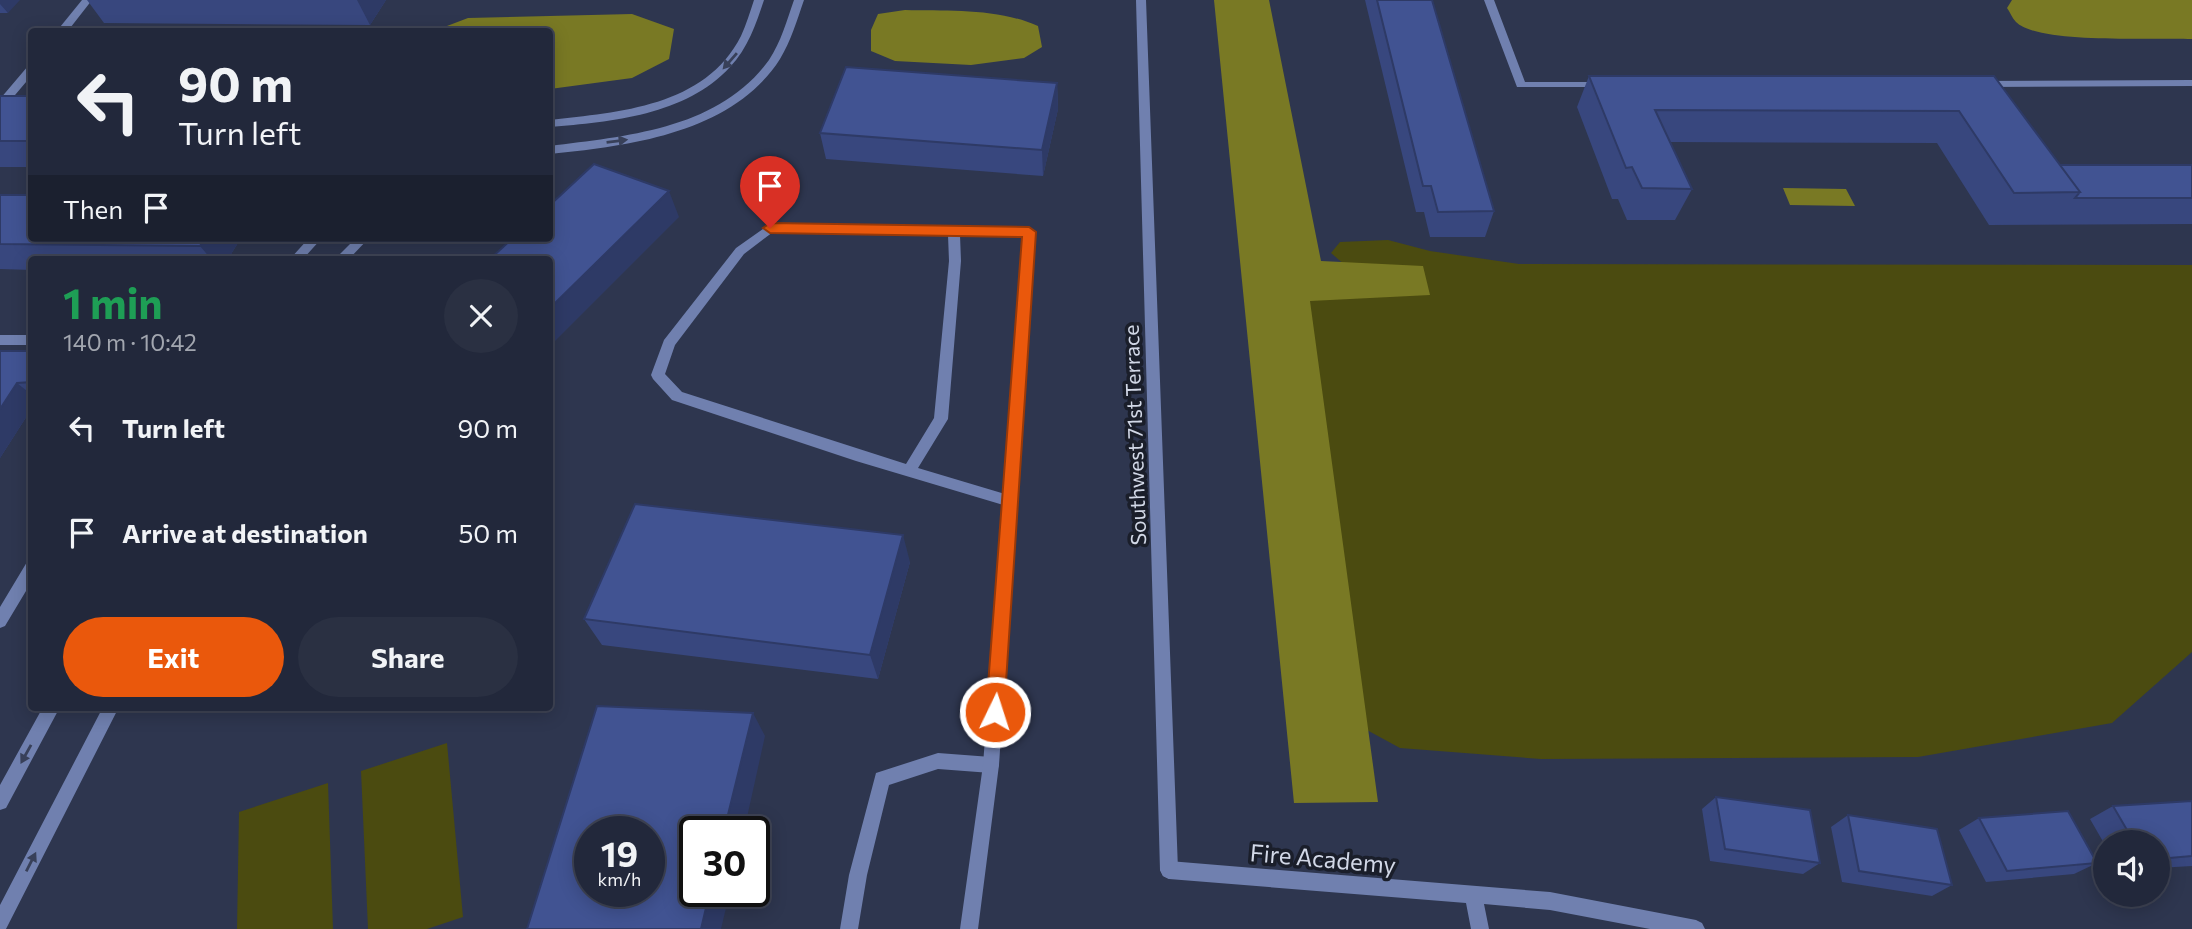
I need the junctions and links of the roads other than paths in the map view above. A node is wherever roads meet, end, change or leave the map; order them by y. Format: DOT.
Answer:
graph roads {
  1 [pos="86,0"];
  2 [pos="759,0"];
  3 [pos="799,0"];
  4 [pos="1141,0"];
  5 [pos="1489,0"];
  6 [pos="64,28"];
  7 [pos="28,73"];
  8 [pos="1973,83"];
  9 [pos="2192,83"];
  10 [pos="1617,85"];
  11 [pos="0,106"];
  12 [pos="553,124"];
  13 [pos="553,150"];
  14 [pos="954,231"];
  15 [pos="312,242"];
  16 [pos="359,242"];
  17 [pos="299,256"];
  18 [pos="344,256"];
  19 [pos="0,340"];
  20 [pos="28,340"];
  21 [pos="909,471"];
  22 [pos="1010,501"];
  23 [pos="28,575"];
  24 [pos="0,621"];
  25 [pos="50,711"];
  26 [pos="109,711"];
  27 [pos="991,765"];
  28 [pos="0,802"];
  29 [pos="1169,870"];
  30 [pos="1473,895"];
  31 [pos="0,923"];
  32 [pos="849,929"];
  33 [pos="969,929"];
  34 [pos="1480,929"];
  35 [pos="1696,929"];
  1 -- 6 [label="street"];
  2 -- 12 [label="street, one-way"];
  13 -- 3 [label="street, one-way"];
  4 -- 29 [label="street, Southwest 71st Terrace"];
  5 -- 10 [label="street"];
  7 -- 11 [label="street"];
  8 -- 9 [label="street"];
  14 -- 21 [label="street"];
  14 -- 21 [label="street"];
  14 -- 22 [label="street"];
  15 -- 17 [label="street"];
  16 -- 18 [label="street"];
  19 -- 20 [label="street"];
  21 -- 22 [label="street"];
  22 -- 27 [label="street"];
  23 -- 24 [label="street"];
  25 -- 28 [label="street, one-way"];
  31 -- 26 [label="street, one-way"];
  27 -- 32 [label="street"];
  27 -- 33 [label="street"];
  29 -- 30 [label="street, Fire Academy"];
  30 -- 34 [label="street"];
  30 -- 35 [label="street, Fire Academy"];
}
